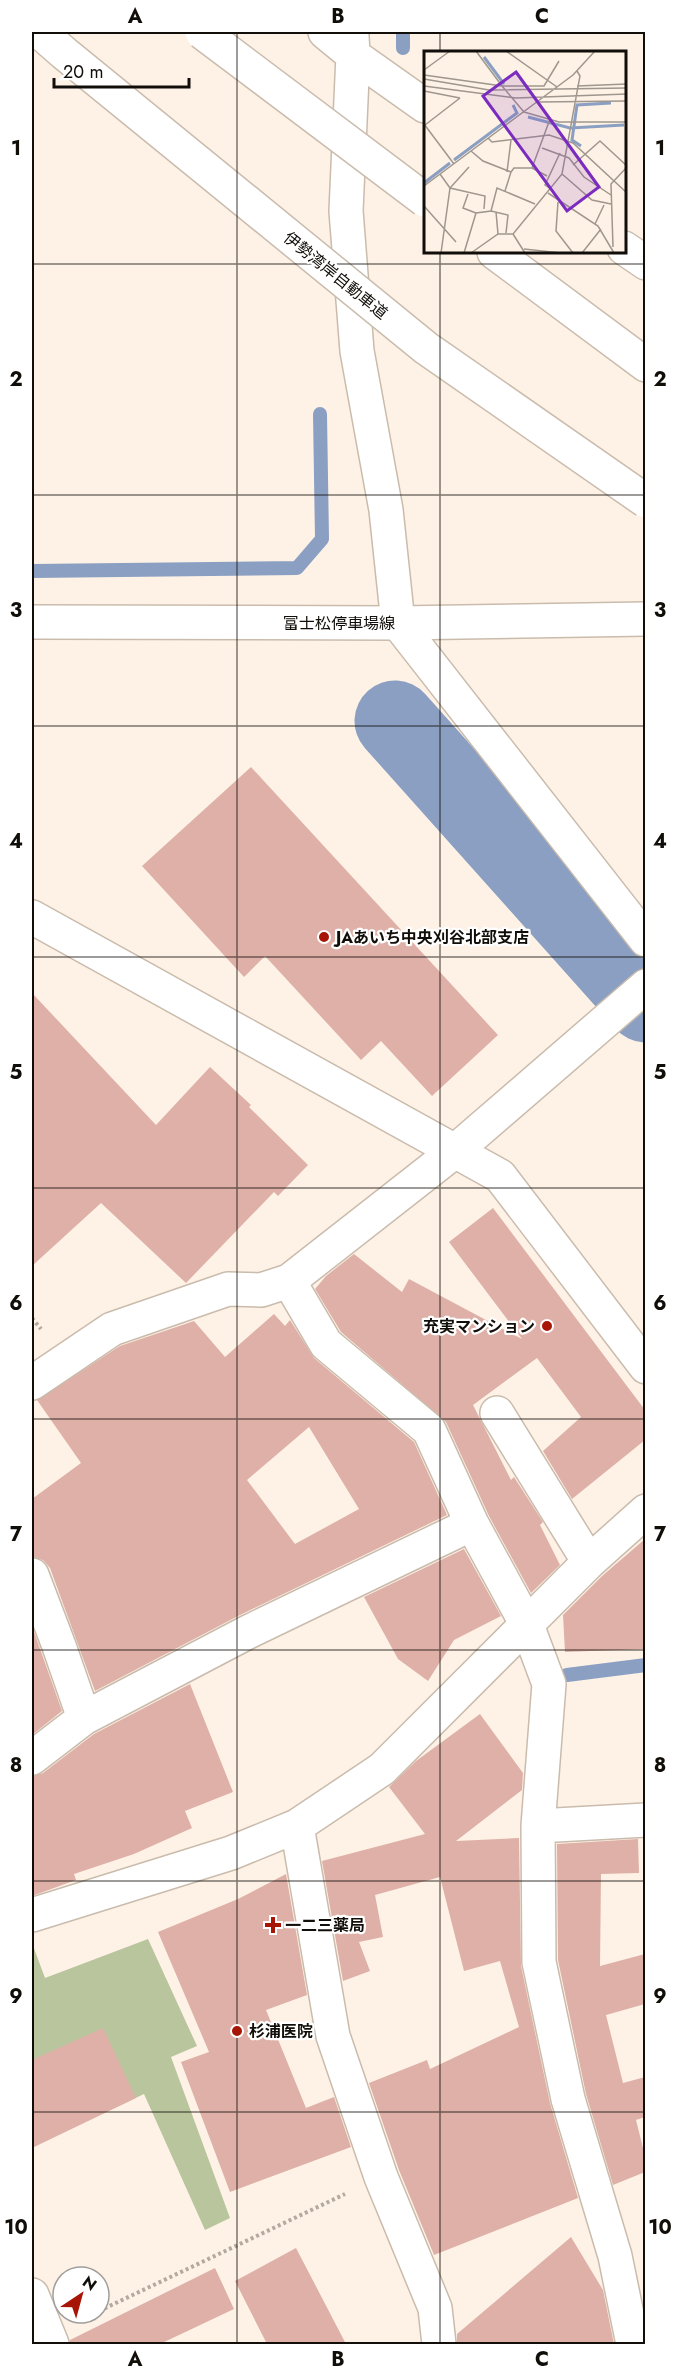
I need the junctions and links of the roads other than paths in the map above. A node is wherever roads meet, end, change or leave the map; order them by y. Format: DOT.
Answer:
graph roads {
  1 [pos="40,32"];
  2 [pos="202,32"];
  3 [pos="325,32"];
  4 [pos="352,43"];
  5 [pos="424,105"];
  6 [pos="424,199"];
  7 [pos="626,249"];
  8 [pos="497,254"];
  9 [pos="645,263"];
  10 [pos="645,365"];
  11 [pos="645,501"];
  12 [pos="645,619"];
  13 [pos="32,622"];
  14 [pos="398,623"];
  15 [pos="32,917"];
  16 [pos="645,940"];
  17 [pos="645,986"];
  18 [pos="454,1151"];
  19 [pos="289,1281"];
  20 [pos="645,1367"];
  21 [pos="32,1383"];
  22 [pos="497,1413"];
  23 [pos="645,1511"];
  24 [pos="472,1524"];
  25 [pos="589,1562"];
  26 [pos="32,1575"];
  27 [pos="527,1625"];
  28 [pos="84,1718"];
  29 [pos="32,1758"];
  30 [pos="645,1820"];
  31 [pos="297,1826"];
  32 [pos="538,1826"];
  33 [pos="32,1915"];
  34 [pos="32,2295"];
  35 [pos="52,2344"];
  36 [pos="439,2344"];
  37 [pos="633,2344"];
  1 -- 11 [label="main road, 伊勢湾岸自動車道, bridge"];
  2 -- 6 [label="main road, bridge"];
  3 -- 4 [label="main road"];
  4 -- 5 [label="main road"];
  4 -- 14 [label="main road"];
  7 -- 9 [label="main road"];
  8 -- 10 [label="main road"];
  12 -- 14 [label="main road, 富士松停車場線"];
  13 -- 14 [label="main road, 富士松停車場線"];
  14 -- 16 [label="main road"];
  15 -- 18 [label="main road"];
  17 -- 18 [label="main road"];
  18 -- 19 [label="main road"];
  18 -- 20 [label="main road"];
  19 -- 21 [label="main road"];
  19 -- 24 [label="main road"];
  22 -- 25 [label="main road"];
  23 -- 25 [label="main road"];
  24 -- 27 [label="main road"];
  24 -- 28 [label="main road"];
  25 -- 27 [label="main road"];
  26 -- 28 [label="main road"];
  27 -- 31 [label="main road"];
  27 -- 32 [label="main road"];
  28 -- 29 [label="main road"];
  30 -- 32 [label="main road"];
  31 -- 33 [label="main road"];
  31 -- 36 [label="main road"];
  32 -- 37 [label="main road"];
  34 -- 35 [label="main road"];
}
